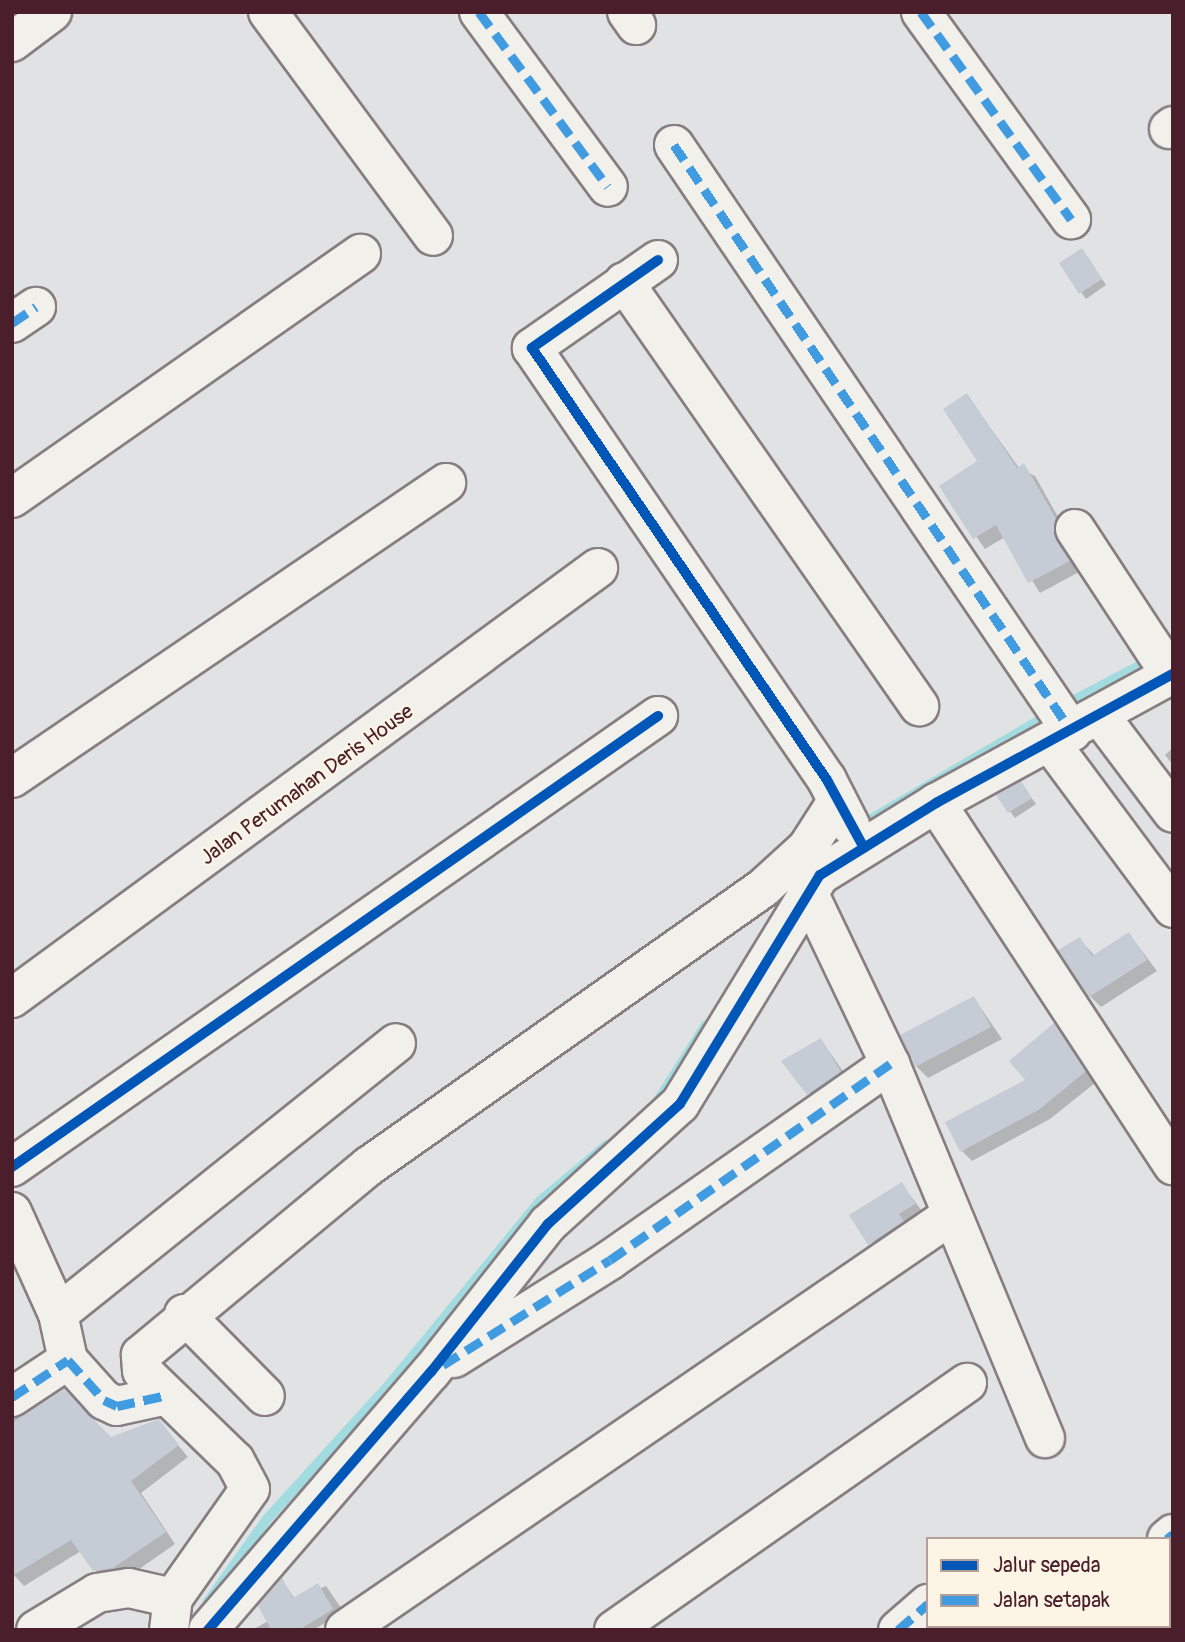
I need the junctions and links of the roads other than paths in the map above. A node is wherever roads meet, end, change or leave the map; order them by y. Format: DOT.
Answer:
graph roads {
  1 [pos="52,12"];
  2 [pos="268,12"];
  3 [pos="479,12"];
  4 [pos="921,12"];
  5 [pos="12,42"];
  6 [pos="674,145"];
  7 [pos="608,187"];
  8 [pos="1071,219"];
  9 [pos="433,236"];
  10 [pos="361,254"];
  11 [pos="658,260"];
  12 [pos="624,282"];
  13 [pos="446,483"];
  14 [pos="12,498"];
  15 [pos="1075,529"];
  16 [pos="598,568"];
  17 [pos="1166,666"];
  18 [pos="919,706"];
  19 [pos="658,716"];
  20 [pos="1068,723"];
  21 [pos="12,778"];
  22 [pos="936,803"];
  23 [pos="1173,813"];
  24 [pos="851,827"];
  25 [pos="808,892"];
  26 [pos="1173,908"];
  27 [pos="12,998"];
  28 [pos="396,1043"];
  29 [pos="890,1064"];
  30 [pos="1173,1165"];
  31 [pos="12,1167"];
  32 [pos="12,1212"];
  33 [pos="950,1216"];
  34 [pos="58,1314"];
  35 [pos="184,1314"];
  36 [pos="68,1360"];
  37 [pos="431,1373"];
  38 [pos="967,1383"];
  39 [pos="163,1395"];
  40 [pos="265,1396"];
  41 [pos="12,1397"];
  42 [pos="1045,1438"];
  43 [pos="926,1606"];
  44 [pos="171,1614"];
  45 [pos="36,1630"];
  46 [pos="208,1630"];
  47 [pos="345,1630"];
  48 [pos="614,1630"];
  49 [pos="898,1630"];
  1 -- 5 [label="street"];
  2 -- 9 [label="street"];
  3 -- 7 [label="street"];
  4 -- 8 [label="street"];
  6 -- 20 [label="street"];
  10 -- 14 [label="street"];
  11 -- 12 [label="street"];
  12 -- 18 [label="street"];
  12 -- 24 [label="street"];
  13 -- 21 [label="street"];
  15 -- 17 [label="street"];
  16 -- 27 [label="street, Jalan Perumahan Deris House"];
  17 -- 20 [label="street"];
  19 -- 31 [label="street"];
  20 -- 22 [label="street"];
  20 -- 23 [label="street"];
  20 -- 26 [label="street"];
  22 -- 24 [label="street"];
  22 -- 30 [label="street"];
  24 -- 25 [label="street"];
  24 -- 35 [label="street"];
  25 -- 29 [label="street"];
  25 -- 37 [label="street"];
  28 -- 34 [label="street"];
  29 -- 33 [label="street"];
  29 -- 37 [label="street"];
  32 -- 34 [label="street"];
  33 -- 42 [label="street"];
  33 -- 47 [label="street"];
  34 -- 36 [label="street"];
  35 -- 39 [label="street"];
  35 -- 40 [label="street"];
  36 -- 39 [label="street"];
  36 -- 41 [label="street"];
  37 -- 46 [label="street"];
  38 -- 48 [label="street"];
  39 -- 44 [label="street"];
  43 -- 49 [label="street"];
  44 -- 45 [label="street"];
}
